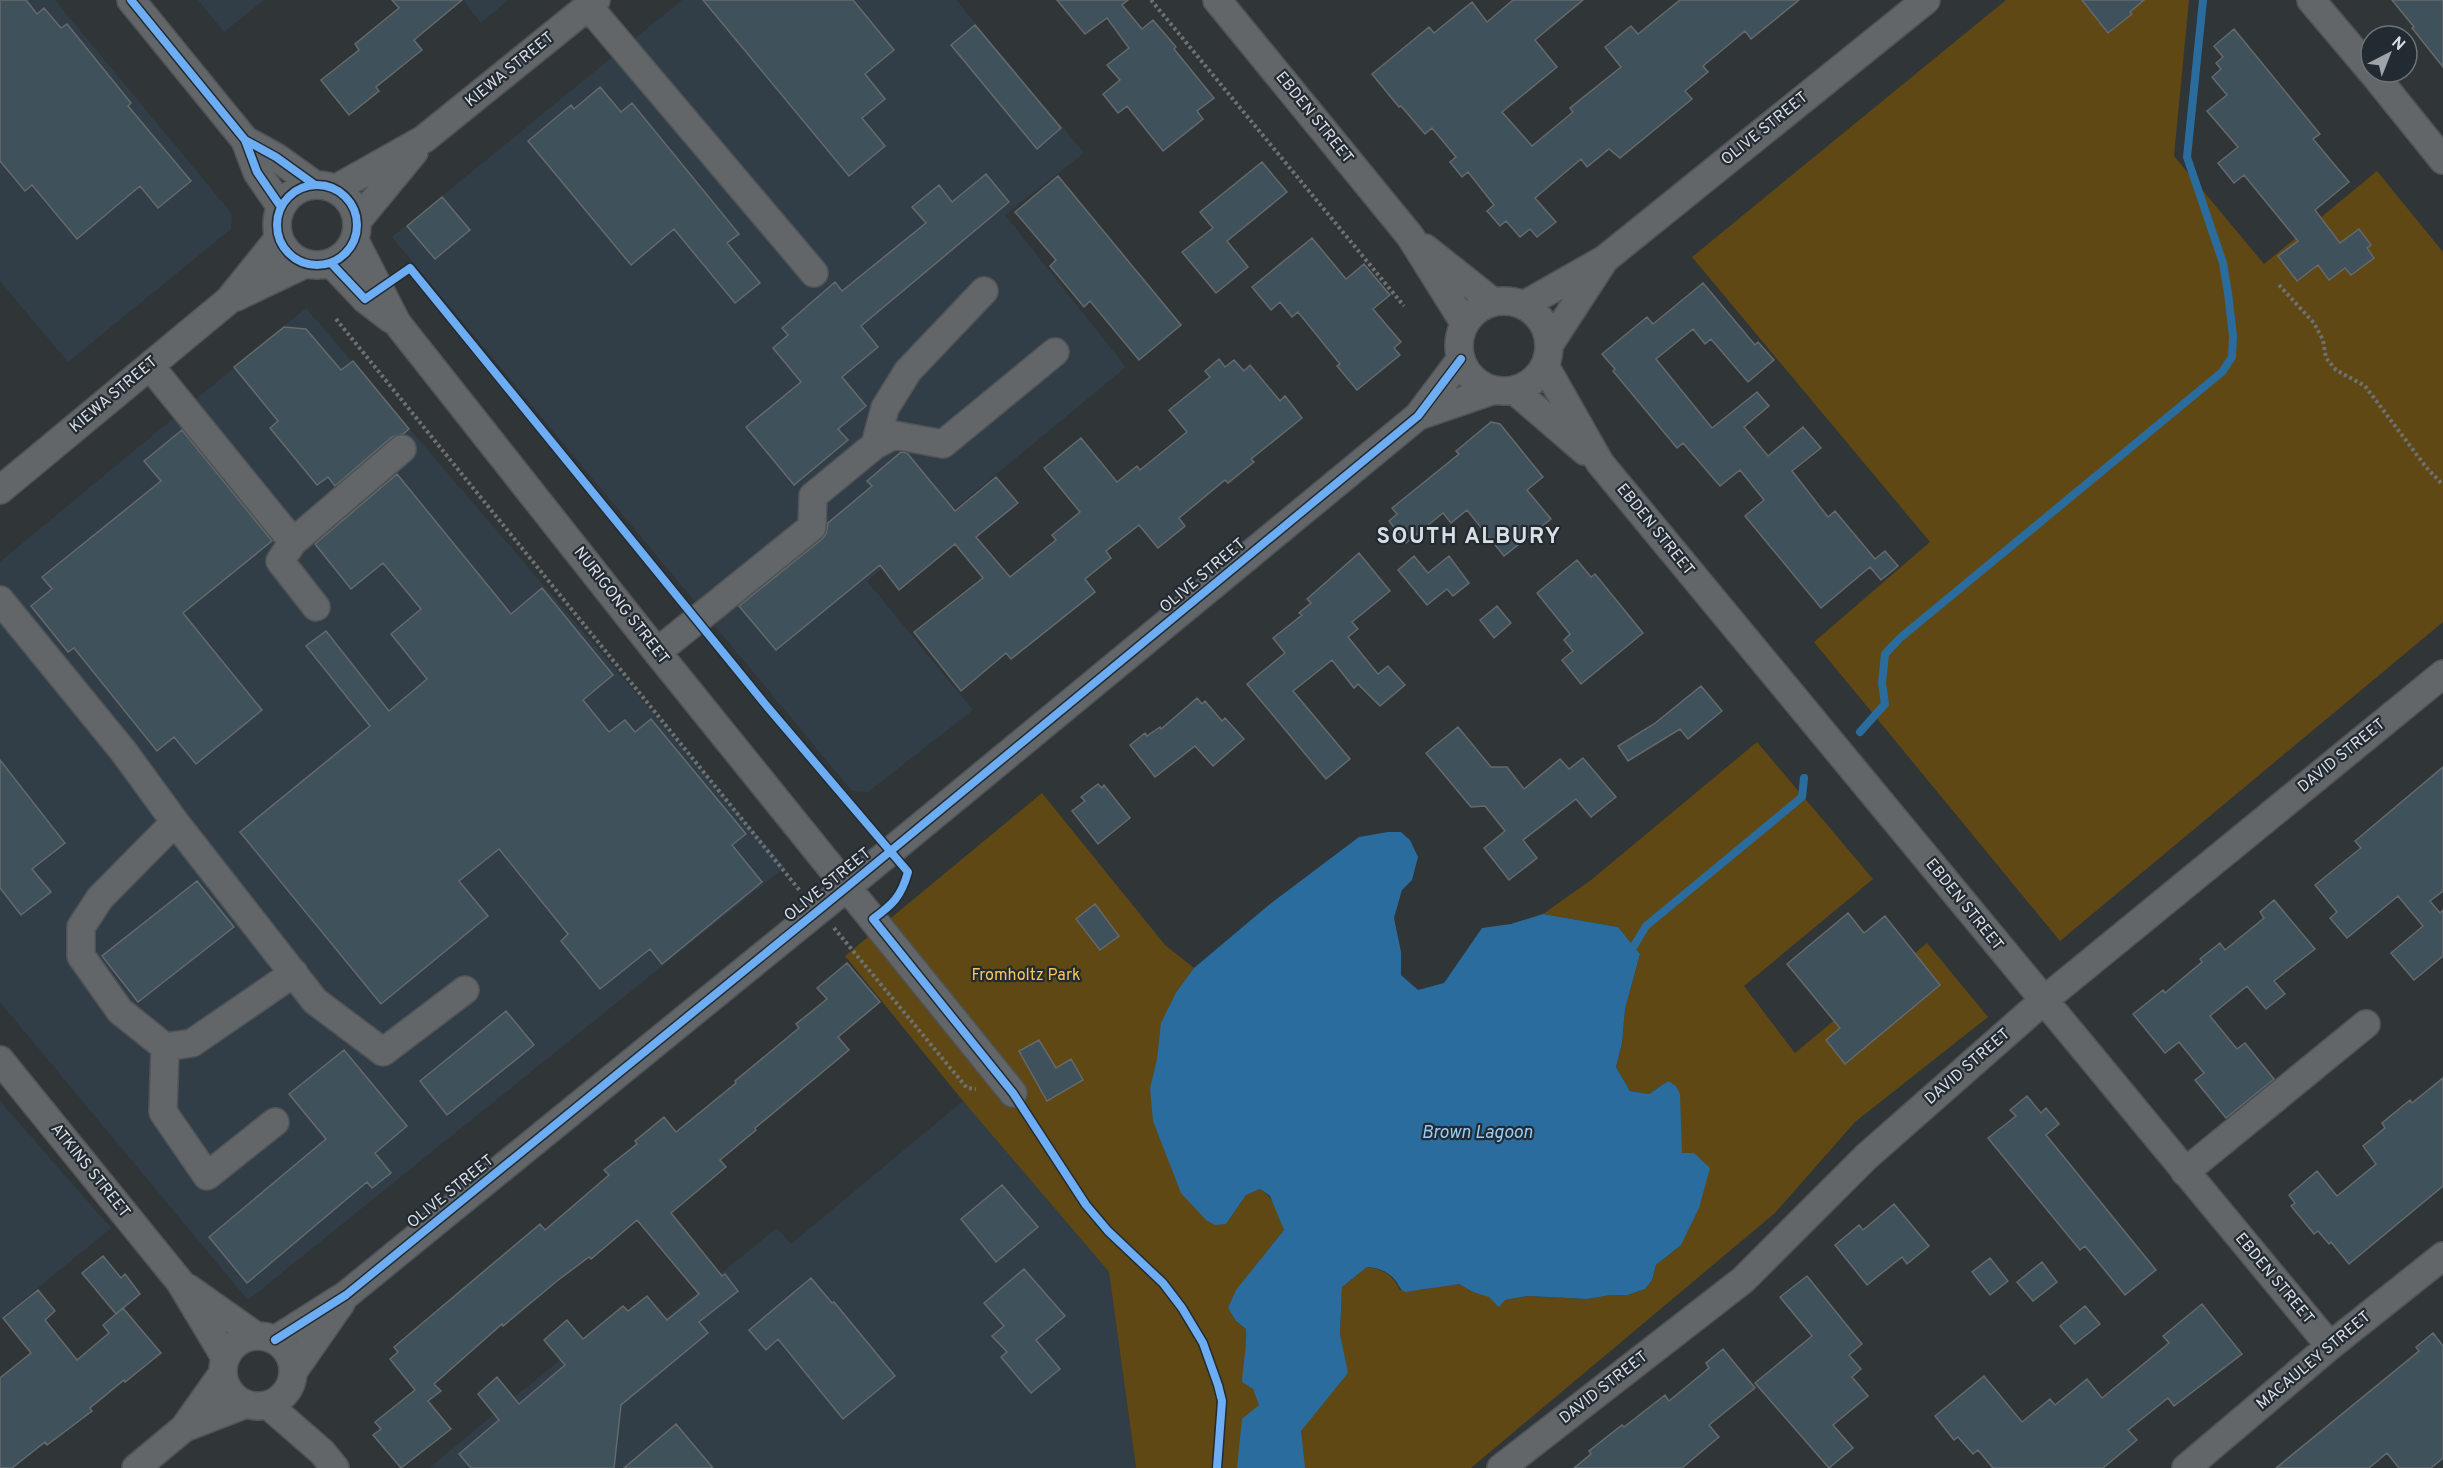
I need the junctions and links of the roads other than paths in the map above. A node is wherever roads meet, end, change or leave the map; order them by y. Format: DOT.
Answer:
graph roads {
  1 [pos="131,0"];
  2 [pos="1217,0"];
  3 [pos="1926,0"];
  4 [pos="2311,0"];
  5 [pos="592,3"];
  6 [pos="2359,57"];
  7 [pos="2382,84"];
  8 [pos="245,140"];
  9 [pos="424,140"];
  10 [pos="2440,149"];
  11 [pos="325,187"];
  12 [pos="281,207"];
  13 [pos="356,230"];
  14 [pos="1410,236"];
  15 [pos="279,238"];
  16 [pos="1605,259"];
  17 [pos="318,264"];
  18 [pos="814,273"];
  19 [pos="984,291"];
  20 [pos="229,300"];
  21 [pos="1493,302"];
  22 [pos="1524,305"];
  23 [pos="397,323"];
  24 [pos="1465,324"];
  25 [pos="1054,352"];
  26 [pos="1547,355"];
  27 [pos="1461,359"];
  28 [pos="150,366"];
  29 [pos="1504,390"];
  30 [pos="1418,416"];
  31 [pos="874,445"];
  32 [pos="402,448"];
  33 [pos="1600,463"];
  34 [pos="0,490"];
  35 [pos="293,542"];
  36 [pos="0,600"];
  37 [pos="316,607"];
  38 [pos="657,652"];
  39 [pos="2443,674"];
  40 [pos="175,822"];
  41 [pos="847,887"];
  42 [pos="294,973"];
  43 [pos="465,990"];
  44 [pos="2043,1001"];
  45 [pos="2366,1024"];
  46 [pos="165,1047"];
  47 [pos="0,1060"];
  48 [pos="1013,1093"];
  49 [pos="275,1122"];
  50 [pos="2186,1172"];
  51 [pos="2443,1256"];
  52 [pos="180,1282"];
  53 [pos="346,1295"];
  54 [pos="266,1338"];
  55 [pos="2330,1346"];
  56 [pos="224,1365"];
  57 [pos="292,1379"];
  58 [pos="257,1405"];
  59 [pos="184,1428"];
  60 [pos="329,1460"];
  61 [pos="136,1468"];
  62 [pos="1501,1468"];
  63 [pos="2186,1468"];
  1 -- 8 [label="street"];
  2 -- 14 [label="street, EBDEN STREET"];
  3 -- 16 [label="street, OLIVE STREET"];
  4 -- 6 [label="street"];
  5 -- 9 [label="street, KIEWA STREET"];
  5 -- 18 [label="street"];
  7 -- 10 [label="street"];
  8 -- 11 [label="street"];
  8 -- 12 [label="street"];
  9 -- 11 [label="street, KIEWA STREET"];
  9 -- 13 [label="street, KIEWA STREET"];
  11 -- 12 [label="street"];
  11 -- 13 [label="street"];
  12 -- 15 [label="street"];
  13 -- 17 [label="street"];
  13 -- 23 [label="street, NURIGONG STREET"];
  14 -- 21 [label="street, EBDEN STREET"];
  14 -- 24 [label="street, EBDEN STREET"];
  15 -- 17 [label="street"];
  15 -- 20 [label="street, KIEWA STREET"];
  16 -- 22 [label="street, OLIVE STREET"];
  16 -- 26 [label="street, OLIVE STREET"];
  17 -- 20 [label="street, KIEWA STREET"];
  17 -- 23 [label="street, NURIGONG STREET"];
  19 -- 31 [label="street"];
  20 -- 28 [label="street, KIEWA STREET"];
  21 -- 22 [label="street"];
  21 -- 24 [label="street"];
  22 -- 26 [label="street"];
  23 -- 38 [label="street, NURIGONG STREET"];
  24 -- 27 [label="street"];
  25 -- 31 [label="street"];
  26 -- 29 [label="street"];
  26 -- 33 [label="street, EBDEN STREET"];
  27 -- 29 [label="street"];
  27 -- 30 [label="street, OLIVE STREET"];
  28 -- 34 [label="street, KIEWA STREET"];
  28 -- 35 [label="street"];
  29 -- 30 [label="street, OLIVE STREET"];
  29 -- 33 [label="street, EBDEN STREET"];
  30 -- 41 [label="street, OLIVE STREET"];
  31 -- 38 [label="street"];
  32 -- 35 [label="street"];
  33 -- 44 [label="street, EBDEN STREET"];
  35 -- 37 [label="street"];
  36 -- 40 [label="street"];
  38 -- 41 [label="street, NURIGONG STREET"];
  39 -- 44 [label="street, DAVID STREET"];
  40 -- 42 [label="street"];
  40 -- 46 [label="street"];
  41 -- 48 [label="street, NURIGONG STREET"];
  41 -- 53 [label="street, OLIVE STREET"];
  42 -- 43 [label="street"];
  42 -- 46 [label="street"];
  44 -- 50 [label="street, EBDEN STREET"];
  44 -- 62 [label="street, DAVID STREET"];
  45 -- 50 [label="street"];
  46 -- 49 [label="street"];
  47 -- 52 [label="street, ATKINS STREET"];
  50 -- 55 [label="street, EBDEN STREET"];
  51 -- 55 [label="street, MACAULEY STREET"];
  52 -- 54 [label="street, ATKINS STREET"];
  52 -- 56 [label="street, ATKINS STREET"];
  53 -- 54 [label="street, OLIVE STREET"];
  53 -- 57 [label="street, OLIVE STREET"];
  54 -- 56 [label="street"];
  54 -- 57 [label="street"];
  55 -- 63 [label="street, MACAULEY STREET"];
  56 -- 58 [label="street"];
  56 -- 59 [label="street"];
  57 -- 58 [label="street"];
  57 -- 60 [label="street"];
  58 -- 59 [label="street"];
  58 -- 60 [label="street"];
  59 -- 61 [label="street"];
}
